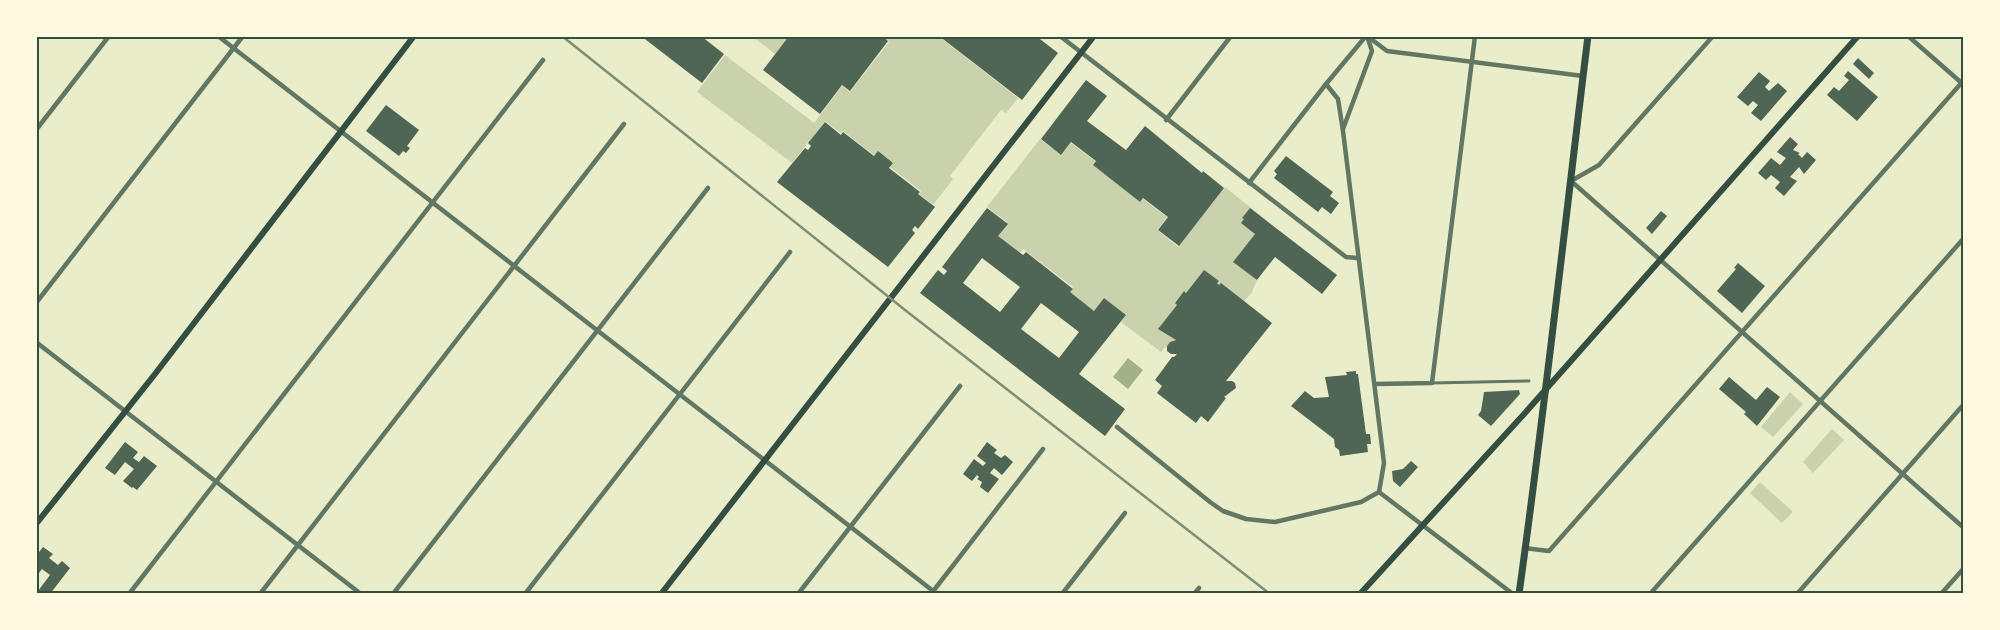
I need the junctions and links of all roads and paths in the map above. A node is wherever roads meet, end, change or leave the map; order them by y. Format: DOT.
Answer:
graph roads {
  1 [pos="108,36"];
  2 [pos="218,36"];
  3 [pos="243,36"];
  4 [pos="414,36"];
  5 [pos="1060,36"];
  6 [pos="1094,36"];
  7 [pos="1231,36"];
  8 [pos="1367,36"];
  9 [pos="1475,36"];
  10 [pos="1588,36"];
  11 [pos="1713,36"];
  12 [pos="1858,36"];
  13 [pos="1908,36"];
  14 [pos="233,49"];
  15 [pos="1081,53"];
  16 [pos="542,60"];
  17 [pos="1472,63"];
  18 [pos="1583,76"];
  19 [pos="1963,83"];
  20 [pos="1326,84"];
  21 [pos="1166,120"];
  22 [pos="624,124"];
  23 [pos="36,130"];
  24 [pos="340,131"];
  25 [pos="1343,131"];
  26 [pos="1571,181"];
  27 [pos="1249,184"];
  28 [pos="708,188"];
  29 [pos="432,203"];
  30 [pos="1964,238"];
  31 [pos="790,252"];
  32 [pos="1357,258"];
  33 [pos="1660,260"];
  34 [pos="515,266"];
  35 [pos="36,303"];
  36 [pos="597,330"];
  37 [pos="1742,332"];
  38 [pos="36,342"];
  39 [pos="1529,381"];
  40 [pos="1432,382"];
  41 [pos="1375,384"];
  42 [pos="960,386"];
  43 [pos="1547,388"];
  44 [pos="679,394"];
  45 [pos="1820,401"];
  46 [pos="1964,404"];
  47 [pos="126,411"];
  48 [pos="1117,427"];
  49 [pos="1042,449"];
  50 [pos="765,460"];
  51 [pos="1902,474"];
  52 [pos="216,481"];
  53 [pos="1379,492"];
  54 [pos="1125,513"];
  55 [pos="36,524"];
  56 [pos="1423,526"];
  57 [pos="850,527"];
  58 [pos="1964,528"];
  59 [pos="298,545"];
  60 [pos="1524,548"];
  61 [pos="1964,568"];
  62 [pos="1199,588"];
  63 [pos="934,593"];
  64 [pos="129,594"];
  65 [pos="260,594"];
  66 [pos="361,594"];
  67 [pos="393,594"];
  68 [pos="525,594"];
  69 [pos="662,594"];
  70 [pos="798,594"];
  71 [pos="1062,594"];
  72 [pos="1194,594"];
  73 [pos="1360,594"];
  74 [pos="1513,594"];
  75 [pos="1519,594"];
  76 [pos="1650,594"];
  77 [pos="1797,594"];
  78 [pos="1941,594"];
  1 -- 23 [label="street"];
  2 -- 14 [label="street"];
  3 -- 14 [label="street"];
  4 -- 24 [label="main road"];
  5 -- 15 [label="street"];
  6 -- 15 [label="main road"];
  7 -- 21 [label="street"];
  8 -- 17 [label="street"];
  8 -- 20 [label="street"];
  8 -- 25 [label="street"];
  9 -- 17 [label="street"];
  10 -- 18 [label="main road"];
  11 -- 26 [label="street"];
  12 -- 33 [label="main road"];
  13 -- 19 [label="street"];
  14 -- 24 [label="street"];
  14 -- 35 [label="street"];
  15 -- 21 [label="street"];
  15 -- 50 [label="main road"];
  16 -- 29 [label="street"];
  17 -- 18 [label="street"];
  17 -- 40 [label="street"];
  18 -- 26 [label="main road"];
  19 -- 37 [label="street"];
  20 -- 25 [label="street"];
  20 -- 27 [label="street"];
  21 -- 27 [label="street"];
  22 -- 34 [label="street"];
  24 -- 29 [label="street"];
  24 -- 47 [label="main road"];
  25 -- 32 [label="street"];
  26 -- 33 [label="street"];
  26 -- 43 [label="main road"];
  27 -- 32 [label="street"];
  28 -- 36 [label="street"];
  29 -- 34 [label="street"];
  29 -- 52 [label="street"];
  30 -- 45 [label="street"];
  31 -- 44 [label="street"];
  32 -- 41 [label="street"];
  33 -- 37 [label="street"];
  33 -- 43 [label="main road"];
  34 -- 36 [label="street"];
  34 -- 59 [label="street"];
  36 -- 44 [label="street"];
  36 -- 67 [label="street"];
  37 -- 45 [label="street"];
  37 -- 60 [label="street"];
  38 -- 47 [label="street"];
  39 -- 40 [label="street"];
  40 -- 41 [label="street"];
  41 -- 53 [label="street"];
  42 -- 57 [label="street"];
  43 -- 56 [label="main road"];
  43 -- 60 [label="main road"];
  44 -- 50 [label="street"];
  44 -- 68 [label="street"];
  45 -- 51 [label="street"];
  45 -- 76 [label="street"];
  46 -- 51 [label="street"];
  47 -- 52 [label="street"];
  47 -- 55 [label="main road"];
  48 -- 53 [label="street"];
  49 -- 63 [label="street"];
  50 -- 57 [label="street"];
  50 -- 69 [label="main road"];
  51 -- 58 [label="street"];
  51 -- 77 [label="street"];
  52 -- 59 [label="street"];
  52 -- 64 [label="street"];
  53 -- 56 [label="street"];
  54 -- 71 [label="street"];
  56 -- 73 [label="main road"];
  56 -- 74 [label="street"];
  57 -- 63 [label="street"];
  57 -- 70 [label="street"];
  59 -- 65 [label="street"];
  59 -- 66 [label="street"];
  60 -- 75 [label="main road"];
  61 -- 78 [label="street"];
  62 -- 72 [label="street"];
}
